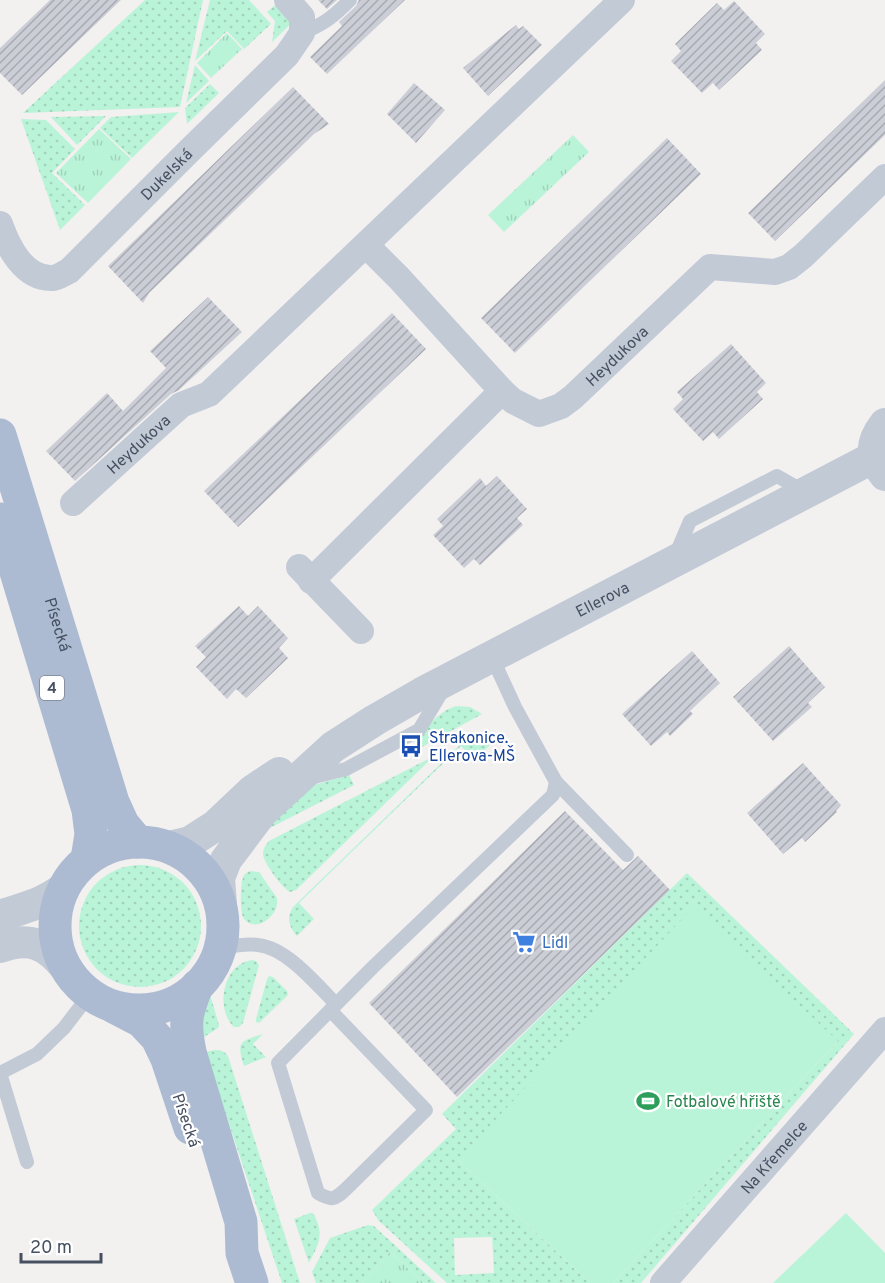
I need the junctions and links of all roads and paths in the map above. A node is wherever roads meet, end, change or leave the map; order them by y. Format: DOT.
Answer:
graph roads {
  1 [pos="287,0"];
  2 [pos="350,0"];
  3 [pos="622,0"];
  4 [pos="302,33"];
  5 [pos="885,177"];
  6 [pos="0,224"];
  7 [pos="366,245"];
  8 [pos="502,391"];
  9 [pos="885,424"];
  10 [pos="0,435"];
  11 [pos="879,466"];
  12 [pos="73,503"];
  13 [pos="0,519"];
  14 [pos="361,631"];
  15 [pos="492,657"];
  16 [pos="450,679"];
  17 [pos="333,747"];
  18 [pos="297,781"];
  19 [pos="556,782"];
  20 [pos="153,844"];
  21 [pos="627,855"];
  22 [pos="87,860"];
  23 [pos="63,889"];
  24 [pos="220,905"];
  25 [pos="0,916"];
  26 [pos="0,947"];
  27 [pos="220,948"];
  28 [pos="65,967"];
  29 [pos="197,986"];
  30 [pos="100,999"];
  31 [pos="333,1007"];
  32 [pos="885,1030"];
  33 [pos="0,1073"];
  34 [pos="27,1162"];
  35 [pos="247,1268"];
  36 [pos="663,1283"];
  1 -- 4 [label="street"];
  2 -- 4 [label="lane"];
  3 -- 7 [label="street, Heydukova"];
  4 -- 6 [label="street, Dukelská"];
  5 -- 8 [label="street, Heydukova"];
  7 -- 8 [label="street, Heydukova"];
  7 -- 12 [label="street, Heydukova"];
  8 -- 14 [label="street"];
  9 -- 11 [label="street"];
  10 -- 20 [label="main road, Písecká / 4"];
  11 -- 15 [label="street, Ellerova"];
  13 -- 22 [label="main road, Písecká / 4"];
  15 -- 16 [label="street, Ellerova"];
  15 -- 19 [label="lane"];
  16 -- 17 [label="street, Ellerova"];
  16 -- 18 [label="lane"];
  17 -- 18 [label="street, Ellerova"];
  17 -- 20 [label="street, Ellerova"];
  18 -- 24 [label="street, Ellerova"];
  19 -- 21 [label="lane"];
  19 -- 31 [label="lane"];
  20 -- 22 [label="main road"];
  20 -- 24 [label="main road, 4"];
  22 -- 23 [label="main road"];
  23 -- 25 [label="street"];
  23 -- 28 [label="main road"];
  24 -- 27 [label="main road, 4"];
  26 -- 28 [label="street"];
  27 -- 29 [label="main road, 4"];
  27 -- 31 [label="lane"];
  28 -- 30 [label="main road"];
  29 -- 30 [label="main road, 4"];
  29 -- 35 [label="main road, Písecká"];
  30 -- 33 [label="lane"];
  30 -- 35 [label="main road, Písecká"];
  31 -- 31 [label="lane"];
  32 -- 36 [label="street, Na Křemelce"];
  33 -- 34 [label="lane"];
}
